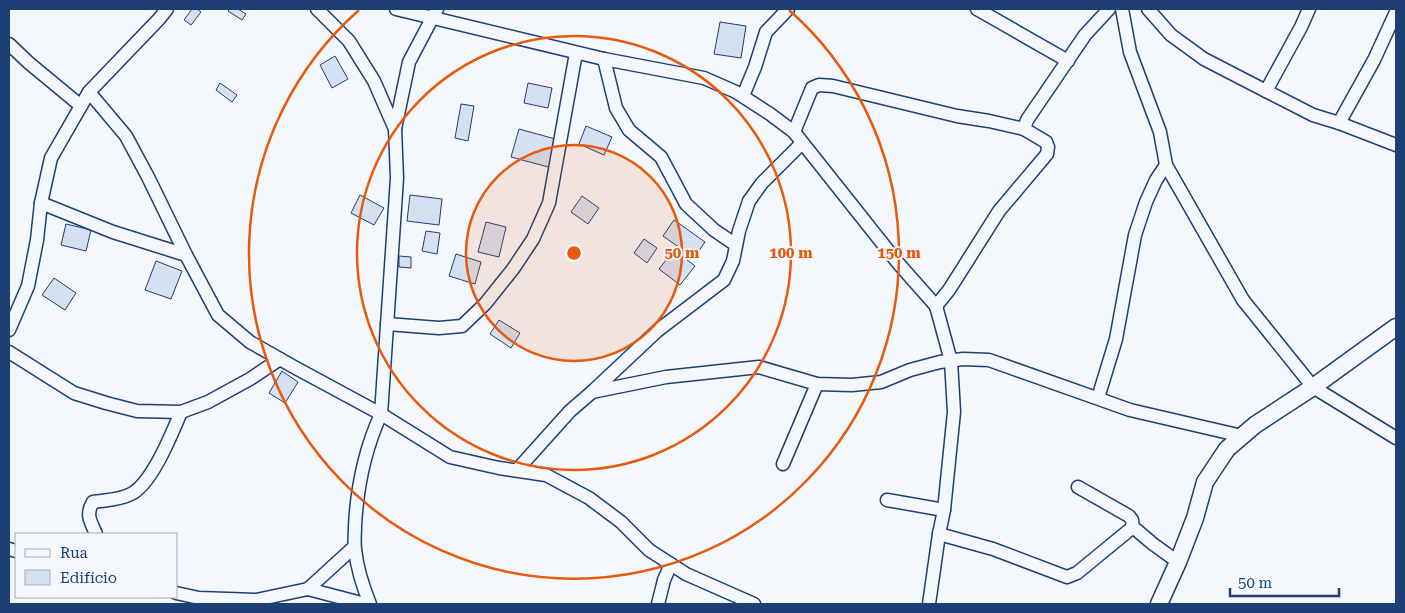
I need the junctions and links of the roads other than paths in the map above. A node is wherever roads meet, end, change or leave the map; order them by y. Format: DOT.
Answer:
graph roads {
  1 [pos="167,9"];
  2 [pos="317,9"];
  3 [pos="396,9"];
  4 [pos="788,9"];
  5 [pos="977,9"];
  6 [pos="1108,9"];
  7 [pos="1122,9"];
  8 [pos="1148,9"];
  9 [pos="1309,9"];
  10 [pos="1396,12"];
  11 [pos="434,13"];
  12 [pos="9,44"];
  13 [pos="576,53"];
  14 [pos="604,60"];
  15 [pos="1068,61"];
  16 [pos="89,92"];
  17 [pos="1266,92"];
  18 [pos="743,96"];
  19 [pos="81,106"];
  20 [pos="1339,123"];
  21 [pos="395,129"];
  22 [pos="1024,129"];
  23 [pos="794,132"];
  24 [pos="802,142"];
  25 [pos="1396,145"];
  26 [pos="1166,165"];
  27 [pos="41,203"];
  28 [pos="736,245"];
  29 [pos="186,255"];
  30 [pos="936,306"];
  31 [pos="387,324"];
  32 [pos="1396,328"];
  33 [pos="9,330"];
  34 [pos="9,352"];
  35 [pos="280,359"];
  36 [pos="951,361"];
  37 [pos="816,384"];
  38 [pos="1313,387"];
  39 [pos="592,392"];
  40 [pos="1098,398"];
  41 [pos="181,412"];
  42 [pos="381,414"];
  43 [pos="1242,436"];
  44 [pos="1396,438"];
  45 [pos="783,464"];
  46 [pos="517,470"];
  47 [pos="1078,486"];
  48 [pos="887,500"];
  49 [pos="944,510"];
  50 [pos="1133,527"];
  51 [pos="96,533"];
  52 [pos="939,534"];
  53 [pos="354,547"];
  54 [pos="1178,562"];
  55 [pos="670,564"];
  56 [pos="308,589"];
  57 [pos="178,593"];
  58 [pos="364,604"];
  59 [pos="370,604"];
  60 [pos="658,604"];
  61 [pos="754,604"];
  62 [pos="929,604"];
  63 [pos="1159,604"];
  1 -- 16 [label="street"];
  2 -- 21 [label="street"];
  3 -- 11 [label="street"];
  4 -- 18 [label="street"];
  5 -- 15 [label="street"];
  6 -- 15 [label="street"];
  7 -- 26 [label="street"];
  8 -- 17 [label="street"];
  9 -- 17 [label="street"];
  10 -- 20 [label="street"];
  11 -- 13 [label="street"];
  11 -- 21 [label="street"];
  12 -- 19 [label="street"];
  13 -- 14 [label="street"];
  13 -- 31 [label="street"];
  14 -- 18 [label="street"];
  14 -- 28 [label="street"];
  15 -- 22 [label="street"];
  16 -- 19 [label="street"];
  16 -- 29 [label="street"];
  17 -- 20 [label="street"];
  18 -- 23 [label="street"];
  19 -- 27 [label="street"];
  20 -- 25 [label="street"];
  21 -- 31 [label="street"];
  22 -- 23 [label="street"];
  22 -- 30 [label="street"];
  23 -- 24 [label="street"];
  24 -- 28 [label="street"];
  24 -- 30 [label="street"];
  26 -- 38 [label="street"];
  26 -- 40 [label="street"];
  27 -- 29 [label="street"];
  27 -- 33 [label="street"];
  28 -- 39 [label="street"];
  29 -- 35 [label="street"];
  30 -- 36 [label="street"];
  31 -- 42 [label="street"];
  32 -- 38 [label="street"];
  34 -- 41 [label="street"];
  35 -- 41 [label="street"];
  35 -- 42 [label="street"];
  36 -- 37 [label="street"];
  36 -- 40 [label="street"];
  36 -- 49 [label="street"];
  37 -- 39 [label="street"];
  37 -- 45 [label="street"];
  38 -- 43 [label="street"];
  38 -- 44 [label="street"];
  39 -- 46 [label="street"];
  40 -- 43 [label="street"];
  41 -- 51 [label="street"];
  42 -- 46 [label="street"];
  42 -- 53 [label="street"];
  43 -- 54 [label="street"];
  46 -- 55 [label="street"];
  47 -- 50 [label="street"];
  48 -- 49 [label="street"];
  49 -- 52 [label="street"];
  50 -- 52 [label="street"];
  50 -- 54 [label="street"];
  52 -- 62 [label="street"];
  53 -- 56 [label="street"];
  53 -- 59 [label="street"];
  54 -- 63 [label="street"];
  55 -- 60 [label="street"];
  55 -- 61 [label="street"];
  56 -- 57 [label="street"];
  56 -- 58 [label="street"];
}
